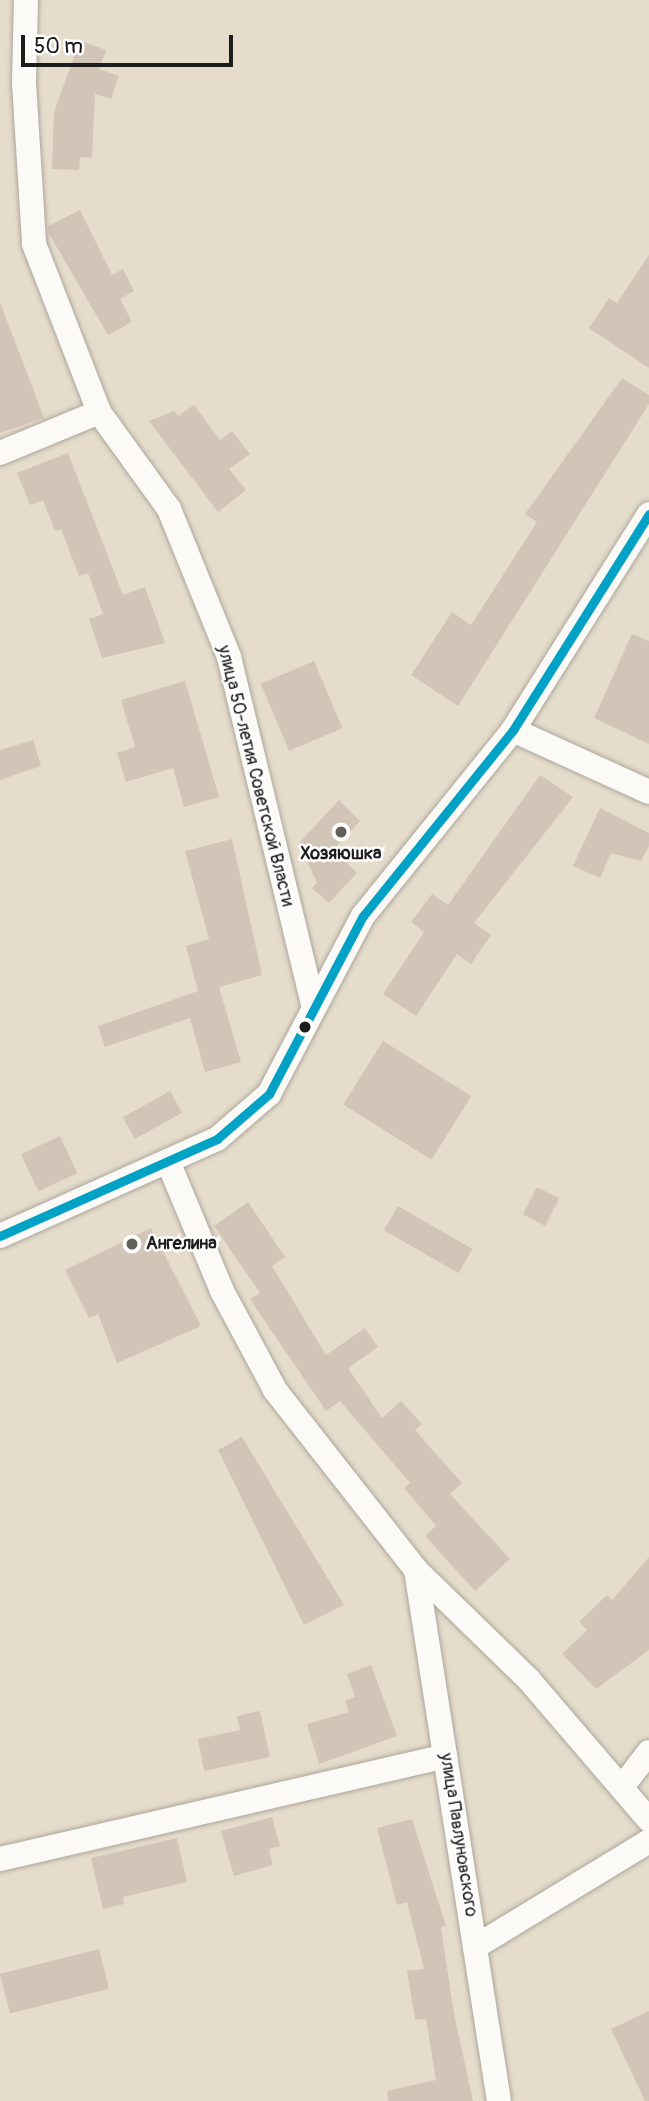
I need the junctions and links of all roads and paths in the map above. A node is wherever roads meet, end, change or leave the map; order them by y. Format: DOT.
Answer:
graph roads {
  1 [pos="26,0"];
  2 [pos="99,412"];
  3 [pos="0,453"];
  4 [pos="649,514"];
  5 [pos="513,730"];
  6 [pos="649,792"];
  7 [pos="313,1005"];
  8 [pos="169,1164"];
  9 [pos="0,1236"];
  10 [pos="416,1570"];
  11 [pos="649,1752"];
  12 [pos="445,1756"];
  13 [pos="622,1787"];
  14 [pos="649,1820"];
  15 [pos="649,1841"];
  16 [pos="0,1859"];
  17 [pos="475,1947"];
  18 [pos="499,2101"];
  1 -- 2 [label="street, улица 50-летия Советской Власти"];
  2 -- 3 [label="street"];
  2 -- 7 [label="street, улица 50-летия Советской Власти"];
  4 -- 5 [label="street"];
  5 -- 6 [label="street"];
  5 -- 7 [label="street"];
  7 -- 8 [label="street"];
  8 -- 9 [label="street"];
  8 -- 10 [label="street, улица Павлуновского"];
  10 -- 12 [label="street, улица Павлуновского"];
  10 -- 13 [label="street, улица Павлуновского"];
  11 -- 13 [label="street"];
  12 -- 16 [label="street"];
  12 -- 17 [label="street, улица Павлуновского"];
  13 -- 14 [label="street, улица Павлуновского"];
  15 -- 17 [label="street"];
  17 -- 18 [label="street, улица Павлуновского"];
}
